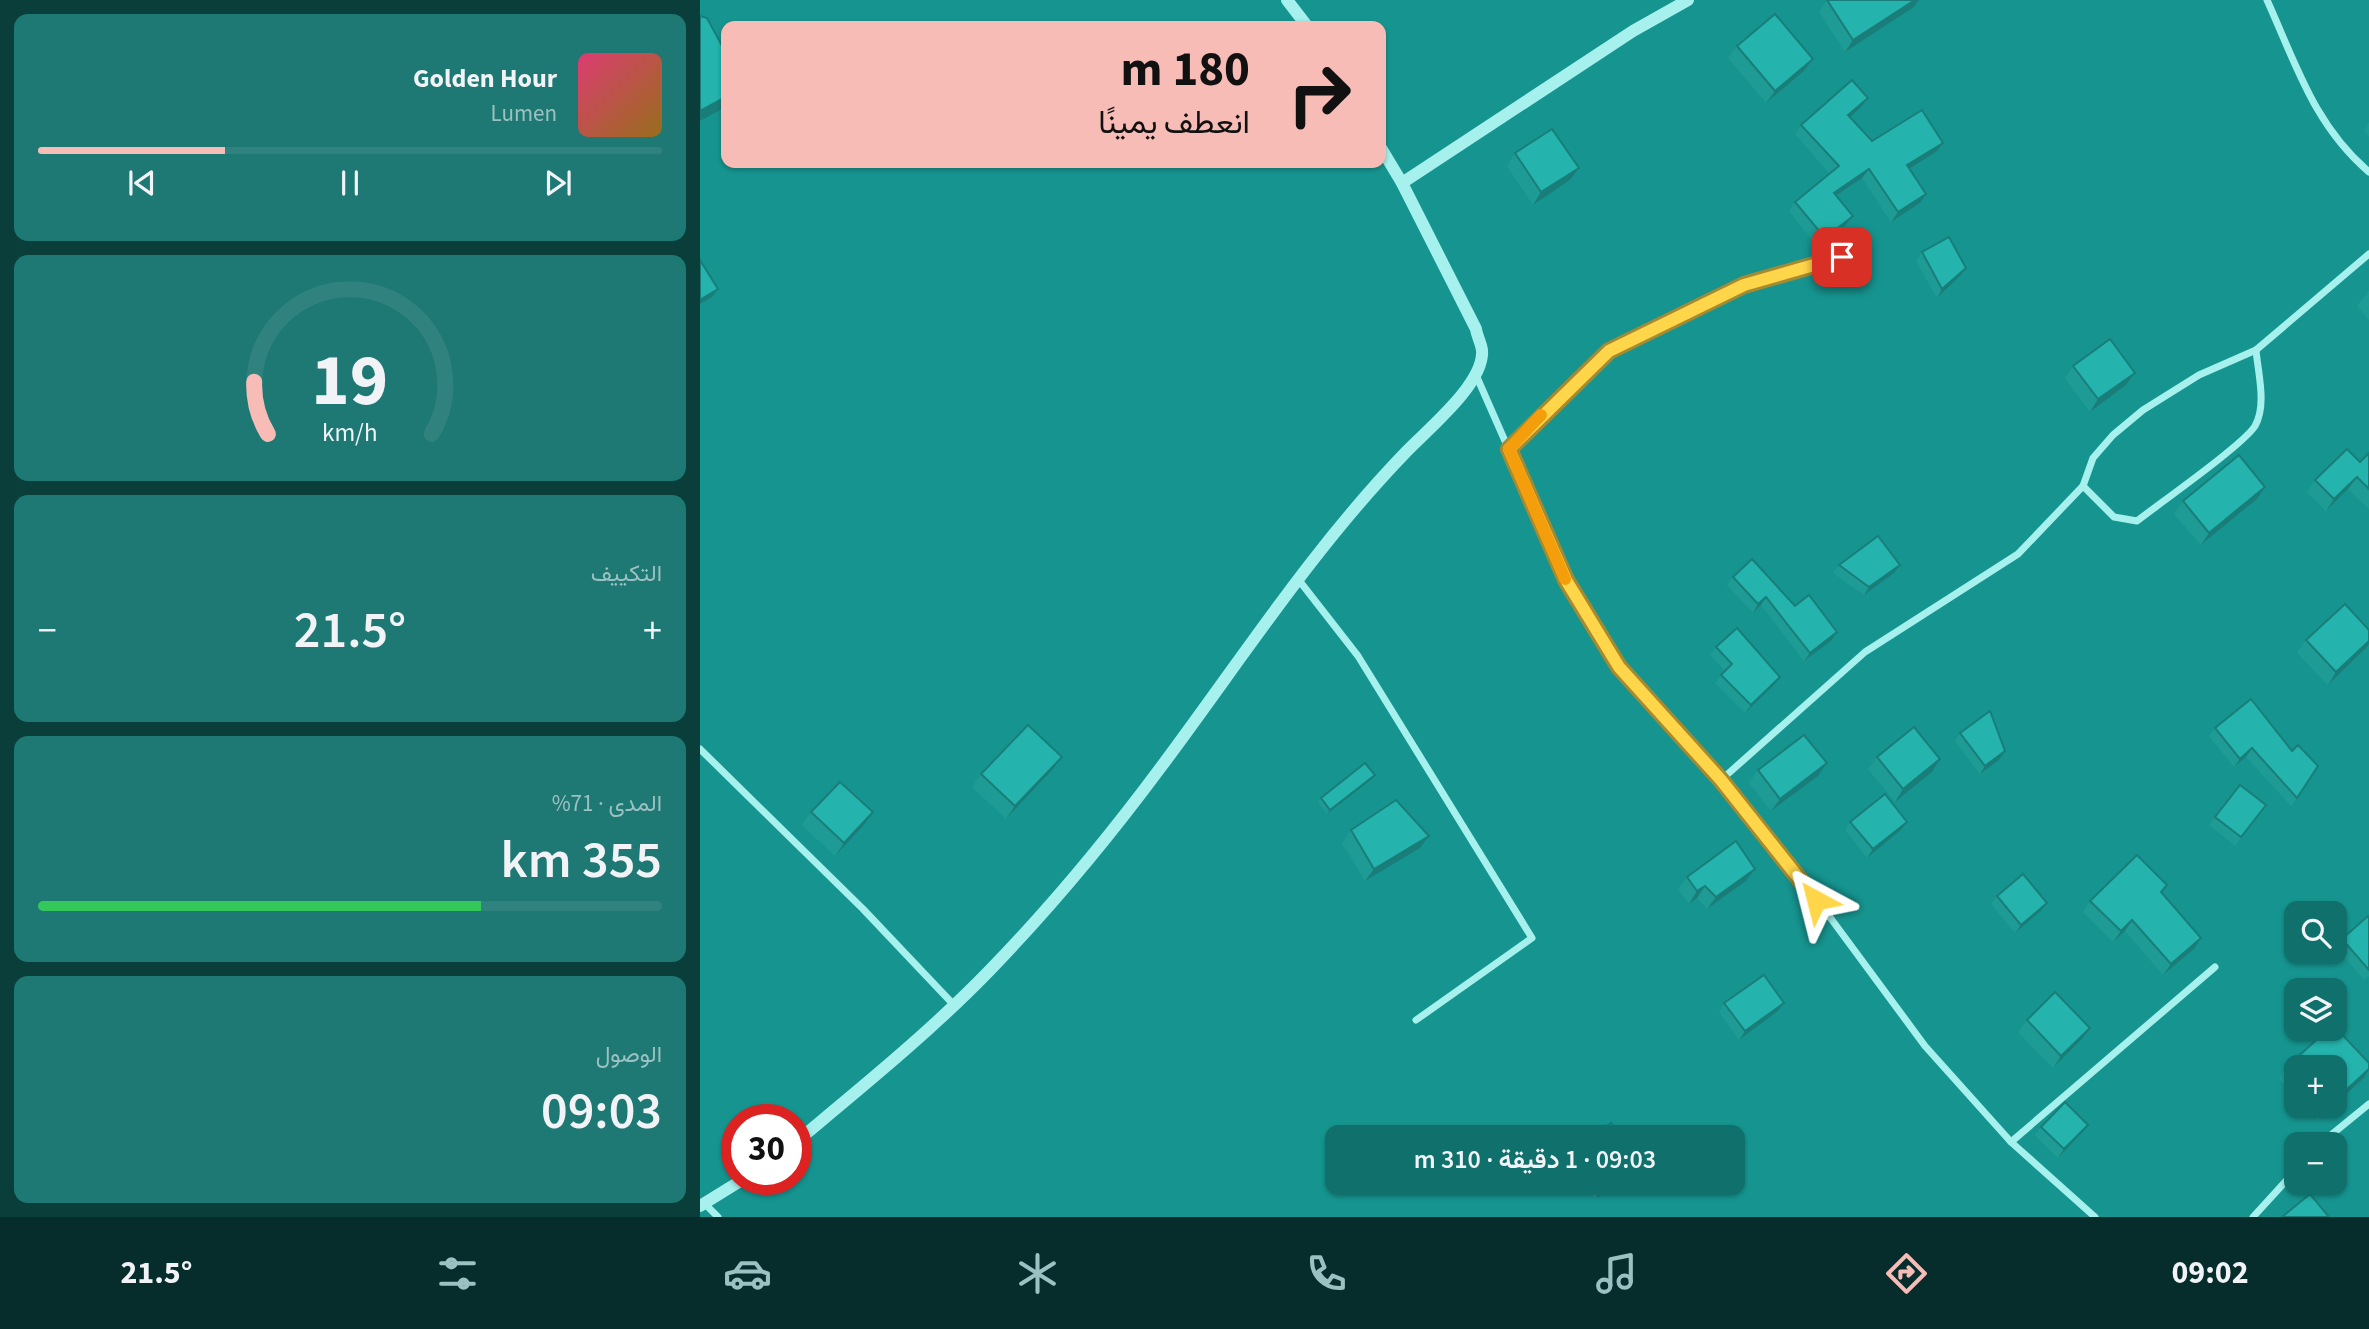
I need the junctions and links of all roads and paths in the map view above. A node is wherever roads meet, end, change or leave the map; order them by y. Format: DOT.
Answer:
graph roads {
  1 [pos="1287,0"];
  2 [pos="1688,0"];
  3 [pos="2267,0"];
  4 [pos="1303,21"];
  5 [pos="1386,156"];
  6 [pos="2369,172"];
  7 [pos="1402,183"];
  8 [pos="1867,250"];
  9 [pos="2369,254"];
  10 [pos="2256,350"];
  11 [pos="1476,374"];
  12 [pos="1509,449"];
  13 [pos="2084,486"];
  14 [pos="1298,579"];
  15 [pos="700,749"];
  16 [pos="1721,780"];
  17 [pos="2215,967"];
  18 [pos="953,1004"];
  19 [pos="1416,1020"];
  20 [pos="2369,1104"];
  21 [pos="812,1129"];
  22 [pos="2335,1132"];
  23 [pos="2011,1142"];
  24 [pos="2284,1183"];
  25 [pos="721,1193"];
  26 [pos="702,1205"];
  27 [pos="718,1217"];
  28 [pos="2095,1217"];
  29 [pos="2253,1217"];
  1 -- 4 [label="street"];
  2 -- 7 [label="street"];
  3 -- 6 [label="street"];
  5 -- 7 [label="street"];
  7 -- 11 [label="street"];
  8 -- 12 [label="street"];
  9 -- 10 [label="street"];
  10 -- 13 [label="street"];
  10 -- 13 [label="street"];
  11 -- 12 [label="street"];
  11 -- 14 [label="street"];
  12 -- 16 [label="street"];
  13 -- 16 [label="street"];
  14 -- 18 [label="street"];
  14 -- 19 [label="street"];
  15 -- 18 [label="street"];
  16 -- 23 [label="street"];
  17 -- 23 [label="street"];
  18 -- 21 [label="street"];
  20 -- 22 [label="street"];
  23 -- 28 [label="street"];
  24 -- 29 [label="street"];
  25 -- 26 [label="street"];
  26 -- 27 [label="street"];
}
